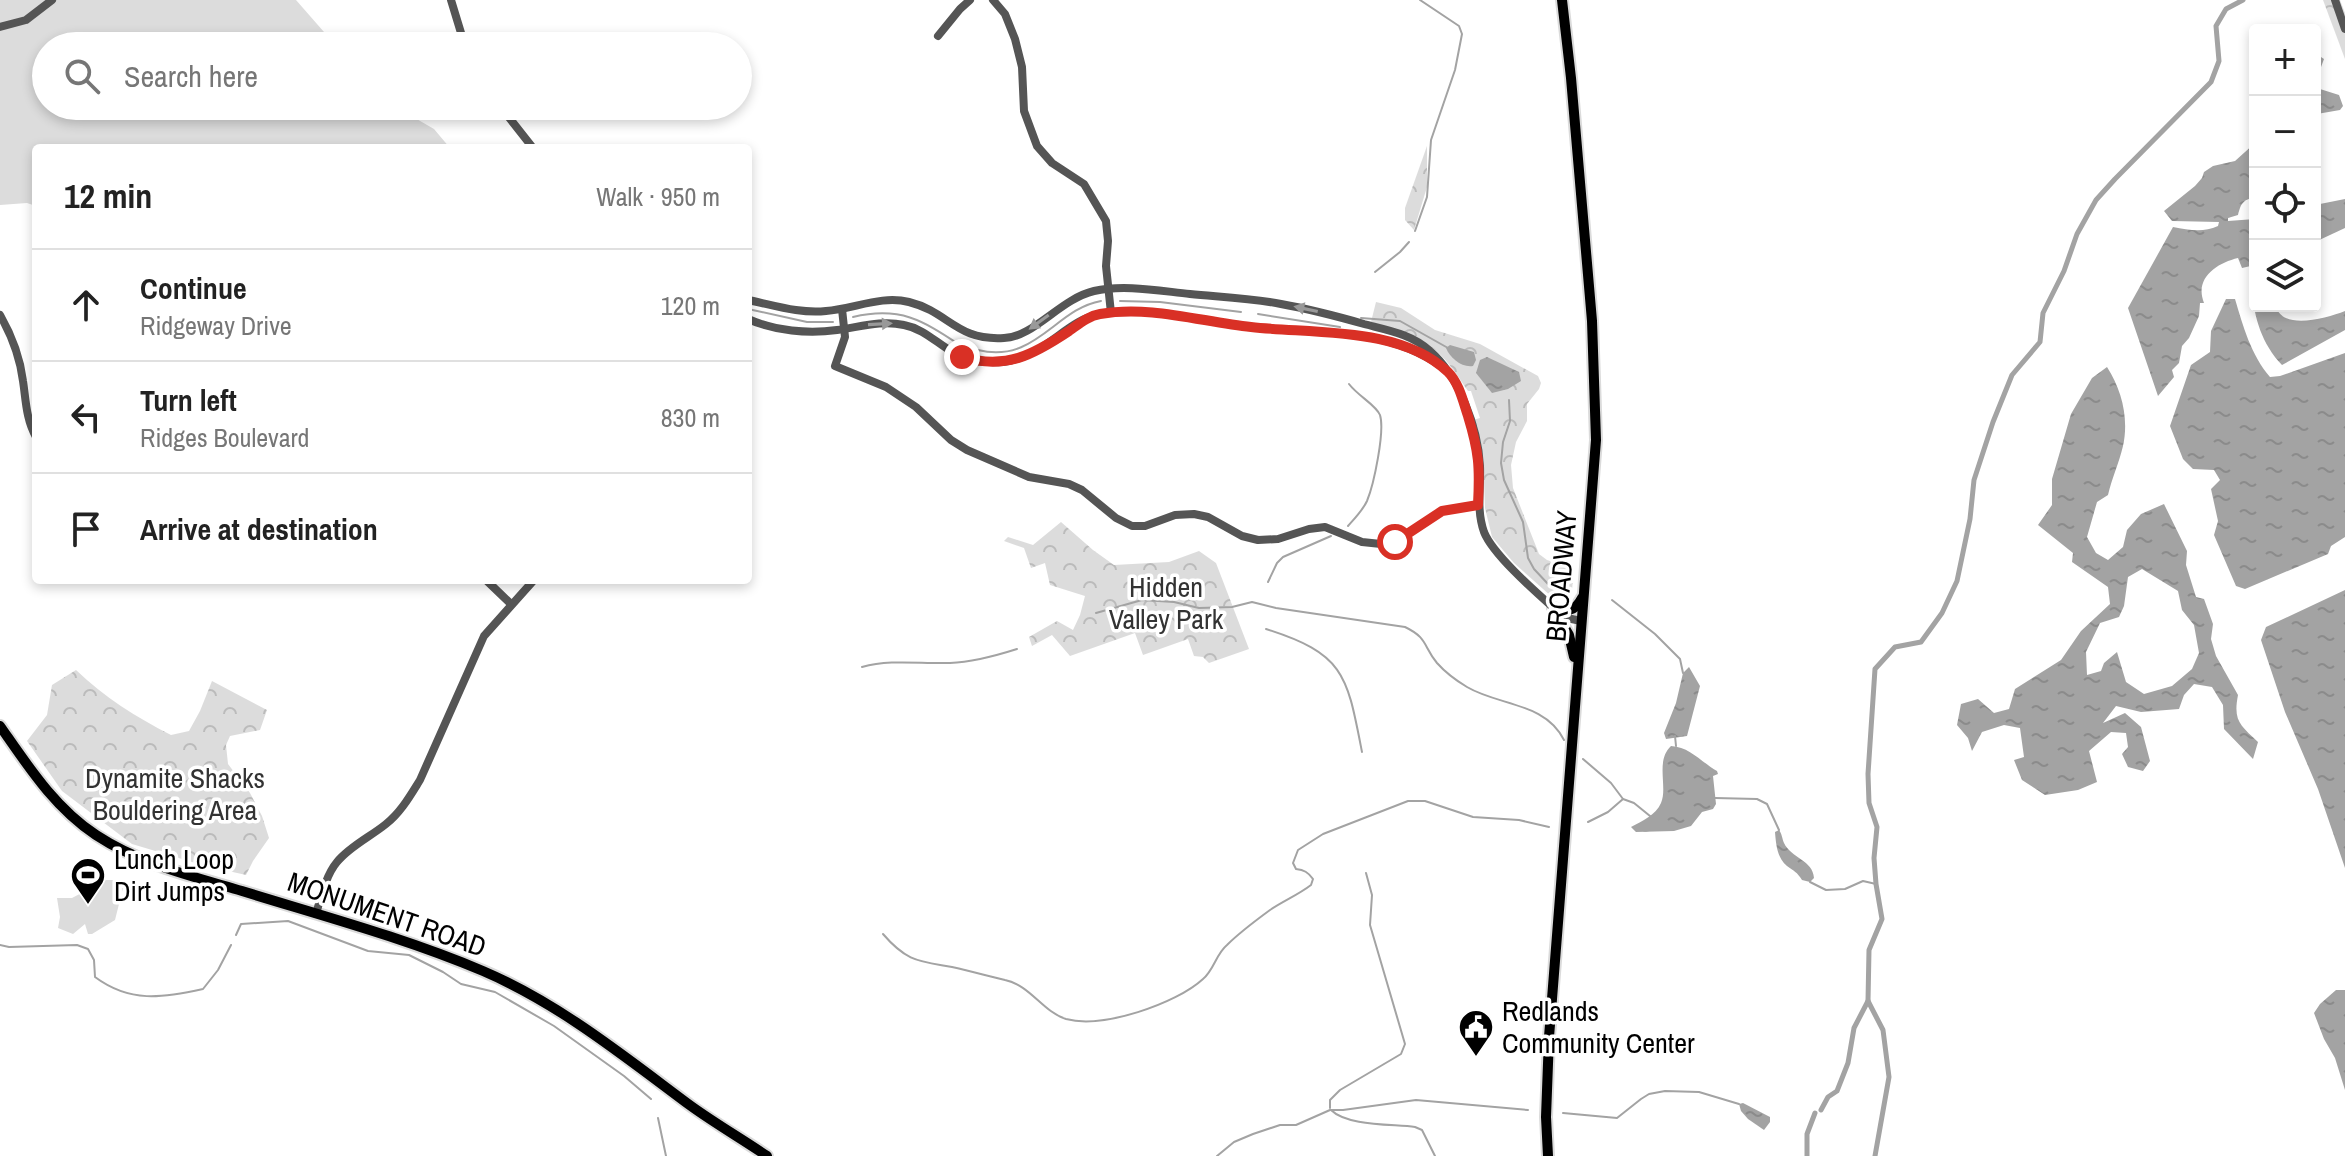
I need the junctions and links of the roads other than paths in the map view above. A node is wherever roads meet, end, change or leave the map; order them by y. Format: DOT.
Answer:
graph roads {
  1 [pos="52,0"];
  2 [pos="451,0"];
  3 [pos="970,0"];
  4 [pos="993,0"];
  5 [pos="1562,0"];
  6 [pos="2335,0"];
  7 [pos="0,27"];
  8 [pos="2345,29"];
  9 [pos="461,32"];
  10 [pos="938,36"];
  11 [pos="511,120"];
  12 [pos="530,144"];
  13 [pos="1108,289"];
  14 [pos="752,301"];
  15 [pos="1111,308"];
  16 [pos="842,309"];
  17 [pos="0,315"];
  18 [pos="752,320"];
  19 [pos="846,329"];
  20 [pos="1449,373"];
  21 [pos="32,427"];
  22 [pos="1478,505"];
  23 [pos="490,584"];
  24 [pos="530,584"];
  25 [pos="1584,588"];
  26 [pos="511,604"];
  27 [pos="1553,608"];
  28 [pos="1581,621"];
  29 [pos="1576,678"];
  30 [pos="0,726"];
  31 [pos="316,914"];
  32 [pos="767,1156"];
  33 [pos="1548,1156"];
  1 -- 7 [label="street"];
  2 -- 9 [label="street"];
  3 -- 10 [label="street"];
  4 -- 13 [label="street"];
  5 -- 25 [label="main road, BROADWAY"];
  6 -- 8 [label="street"];
  11 -- 12 [label="street"];
  13 -- 15 [label="street"];
  13 -- 16 [label="street, one-way"];
  20 -- 13 [label="street, one-way"];
  14 -- 16 [label="street"];
  19 -- 15 [label="street, one-way"];
  15 -- 20 [label="street"];
  16 -- 19 [label="street"];
  17 -- 21 [label="street"];
  18 -- 19 [label="street"];
  19 -- 22 [label="street"];
  20 -- 22 [label="street"];
  22 -- 27 [label="street"];
  23 -- 26 [label="street"];
  24 -- 26 [label="street"];
  25 -- 27 [label="main road"];
  25 -- 28 [label="main road, BROADWAY"];
  26 -- 31 [label="street"];
  27 -- 28 [label="street"];
  27 -- 29 [label="main road"];
  28 -- 29 [label="main road, BROADWAY"];
  29 -- 33 [label="main road, BROADWAY"];
  30 -- 31 [label="main road, MONUMENT ROAD"];
  31 -- 32 [label="main road, MONUMENT ROAD"];
}
